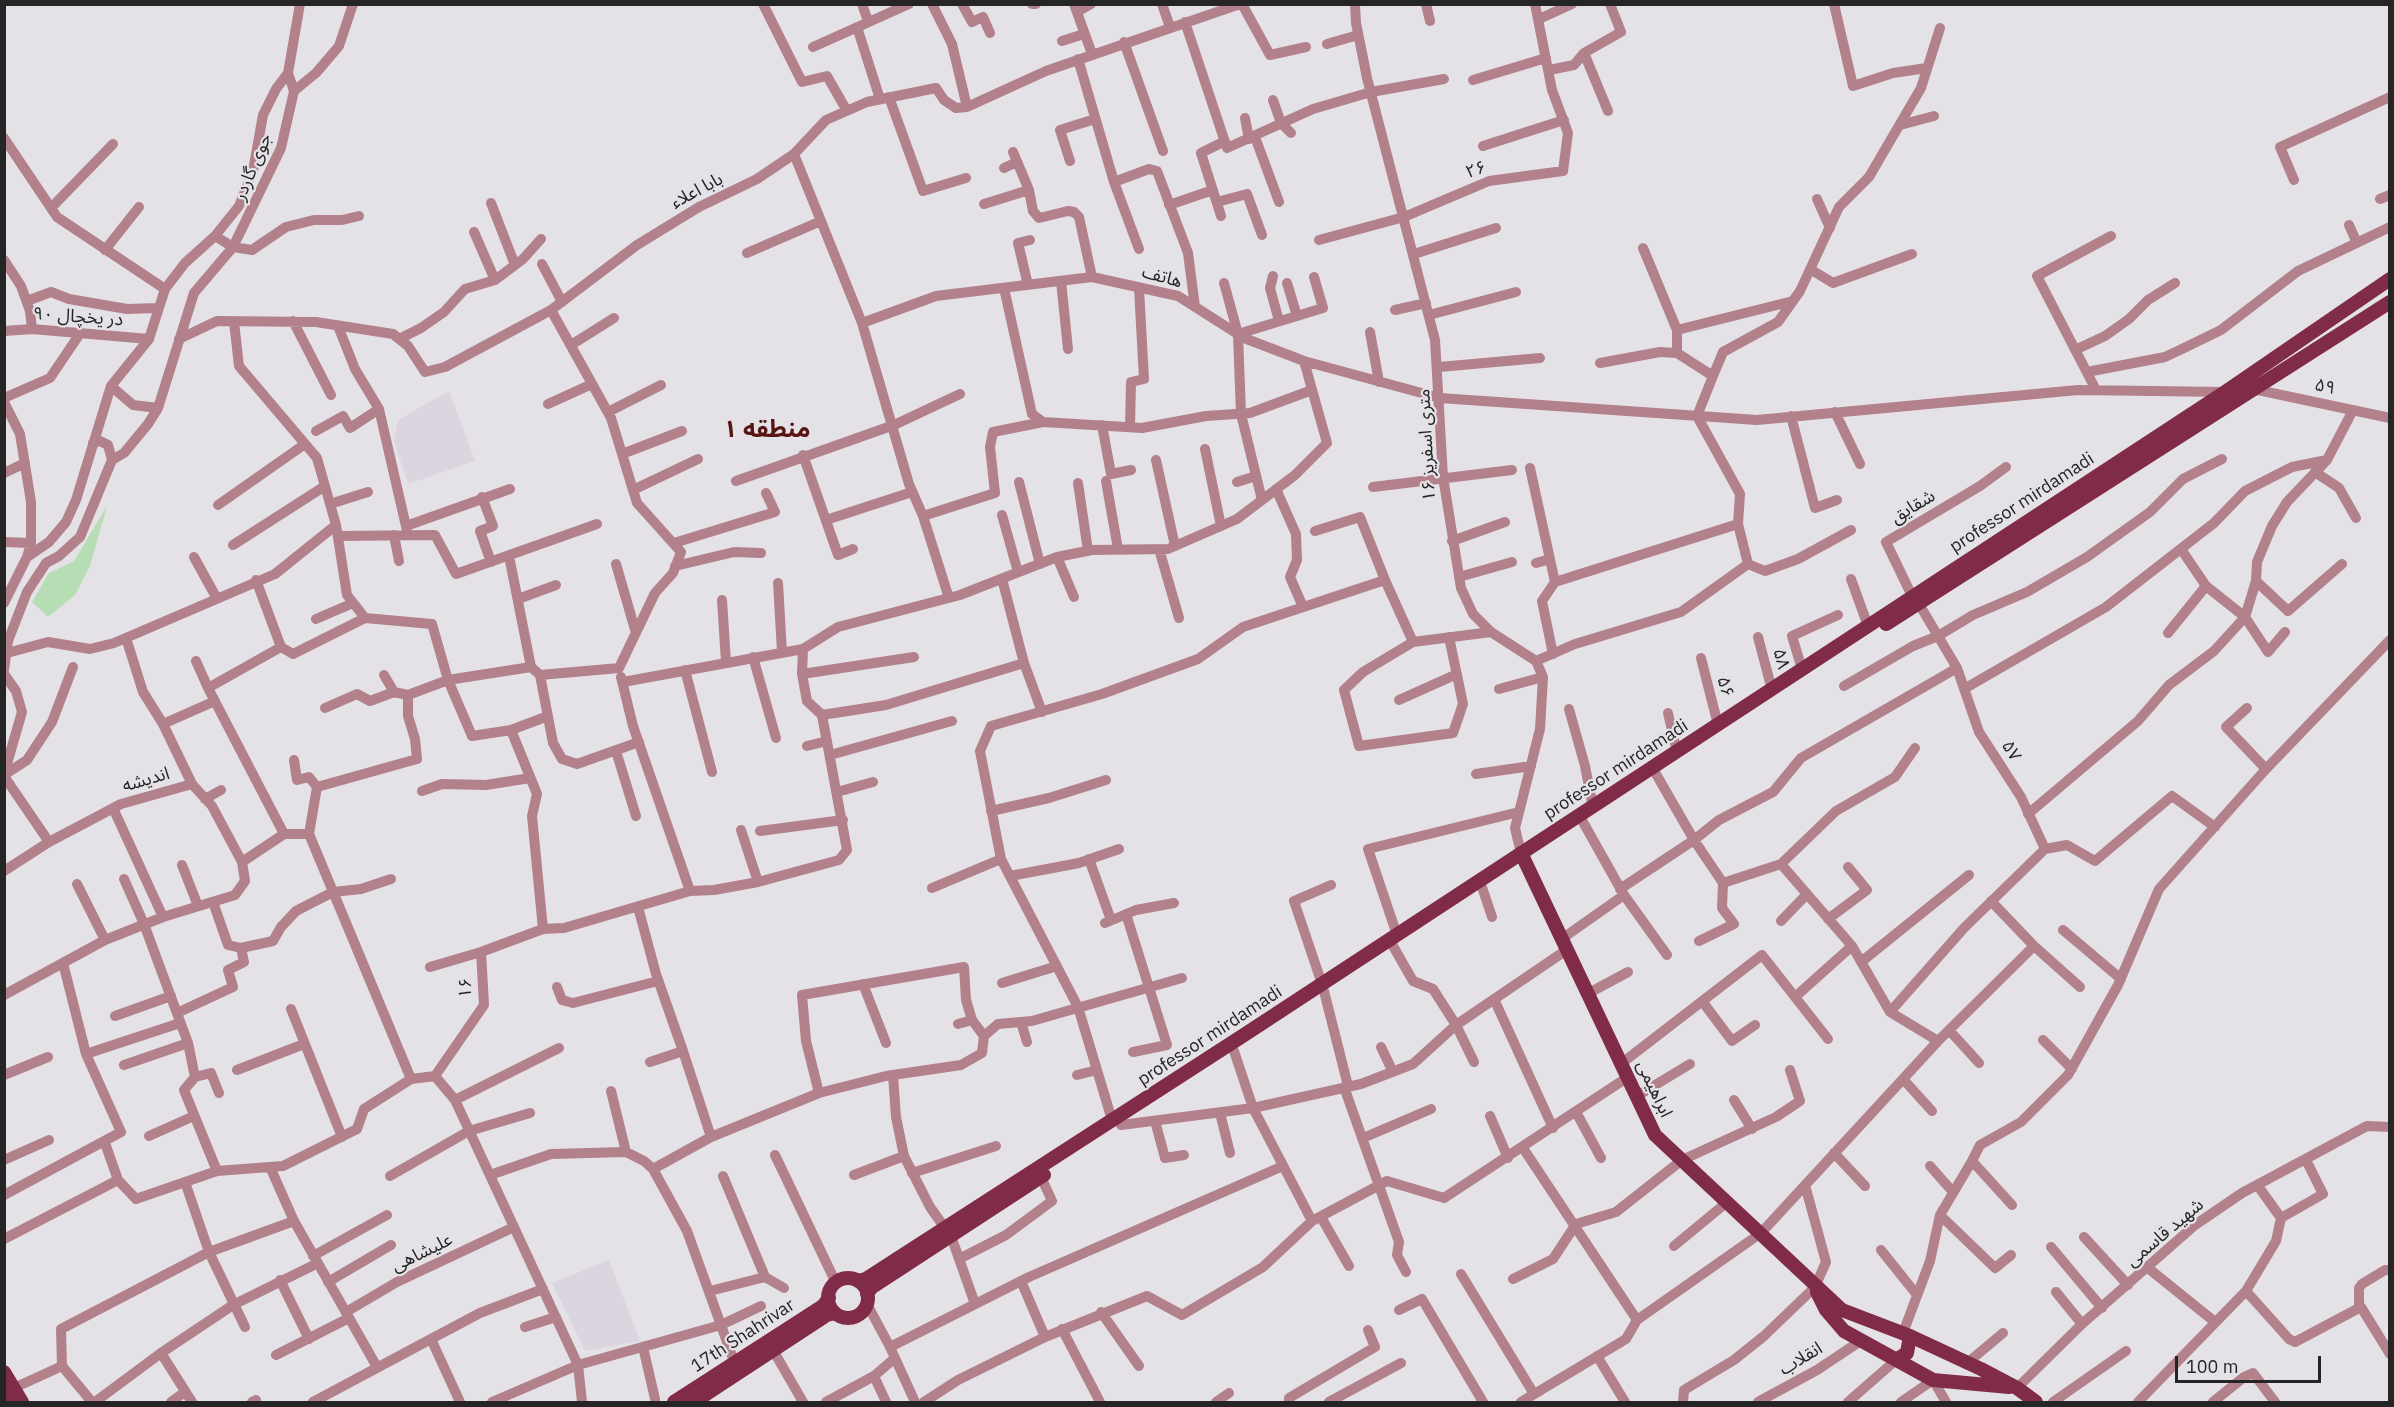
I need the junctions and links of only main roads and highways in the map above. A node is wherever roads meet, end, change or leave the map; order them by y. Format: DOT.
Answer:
graph roads {
  1 [pos="2390,279"];
  2 [pos="2390,302"];
  3 [pos="1915,600"];
  4 [pos="1523,856"];
  5 [pos="1395,940"];
  6 [pos="1116,1122"];
  7 [pos="948,1232"];
  8 [pos="858,1281"];
  9 [pos="1815,1287"];
  10 [pos="829,1298"];
  11 [pos="867,1299"];
  12 [pos="835,1313"];
  13 [pos="1906,1334"];
  14 [pos="1896,1360"];
  15 [pos="4,1372"];
  16 [pos="2017,1388"];
  17 [pos="9,1391"];
  18 [pos="9,1402"];
  19 [pos="22,1402"];
  20 [pos="674,1402"];
  21 [pos="694,1402"];
  22 [pos="2036,1402"];
  1 -- 3 [label="main road, professor mirdamadi"];
  2 -- 3 [label="main road, professor mirdamadi"];
  3 -- 4 [label="main road, professor mirdamadi"];
  3 -- 4 [label="main road, professor mirdamadi"];
  4 -- 5 [label="main road, professor mirdamadi"];
  4 -- 5 [label="main road, professor mirdamadi"];
  4 -- 9 [label="main road, ابراهیمی"];
  5 -- 6 [label="main road, professor mirdamadi"];
  6 -- 7 [label="main road, professor mirdamadi"];
  6 -- 7 [label="main road, professor mirdamadi"];
  7 -- 8 [label="main road, professor mirdamadi"];
  7 -- 11 [label="main road, professor mirdamadi"];
  8 -- 10 [label="main road"];
  8 -- 11 [label="main road"];
  9 -- 13 [label="main road"];
  9 -- 14 [label="main road"];
  10 -- 12 [label="main road"];
  10 -- 20 [label="main road, 17th Shahrivar"];
  11 -- 12 [label="main road"];
  12 -- 21 [label="main road, 17th Shahrivar"];
  13 -- 14 [label="main road"];
  13 -- 16 [label="main road"];
  14 -- 16 [label="main road"];
  15 -- 17 [label="main road"];
  16 -- 22 [label="main road"];
  17 -- 18 [label="main road"];
  17 -- 19 [label="main road"];
}
